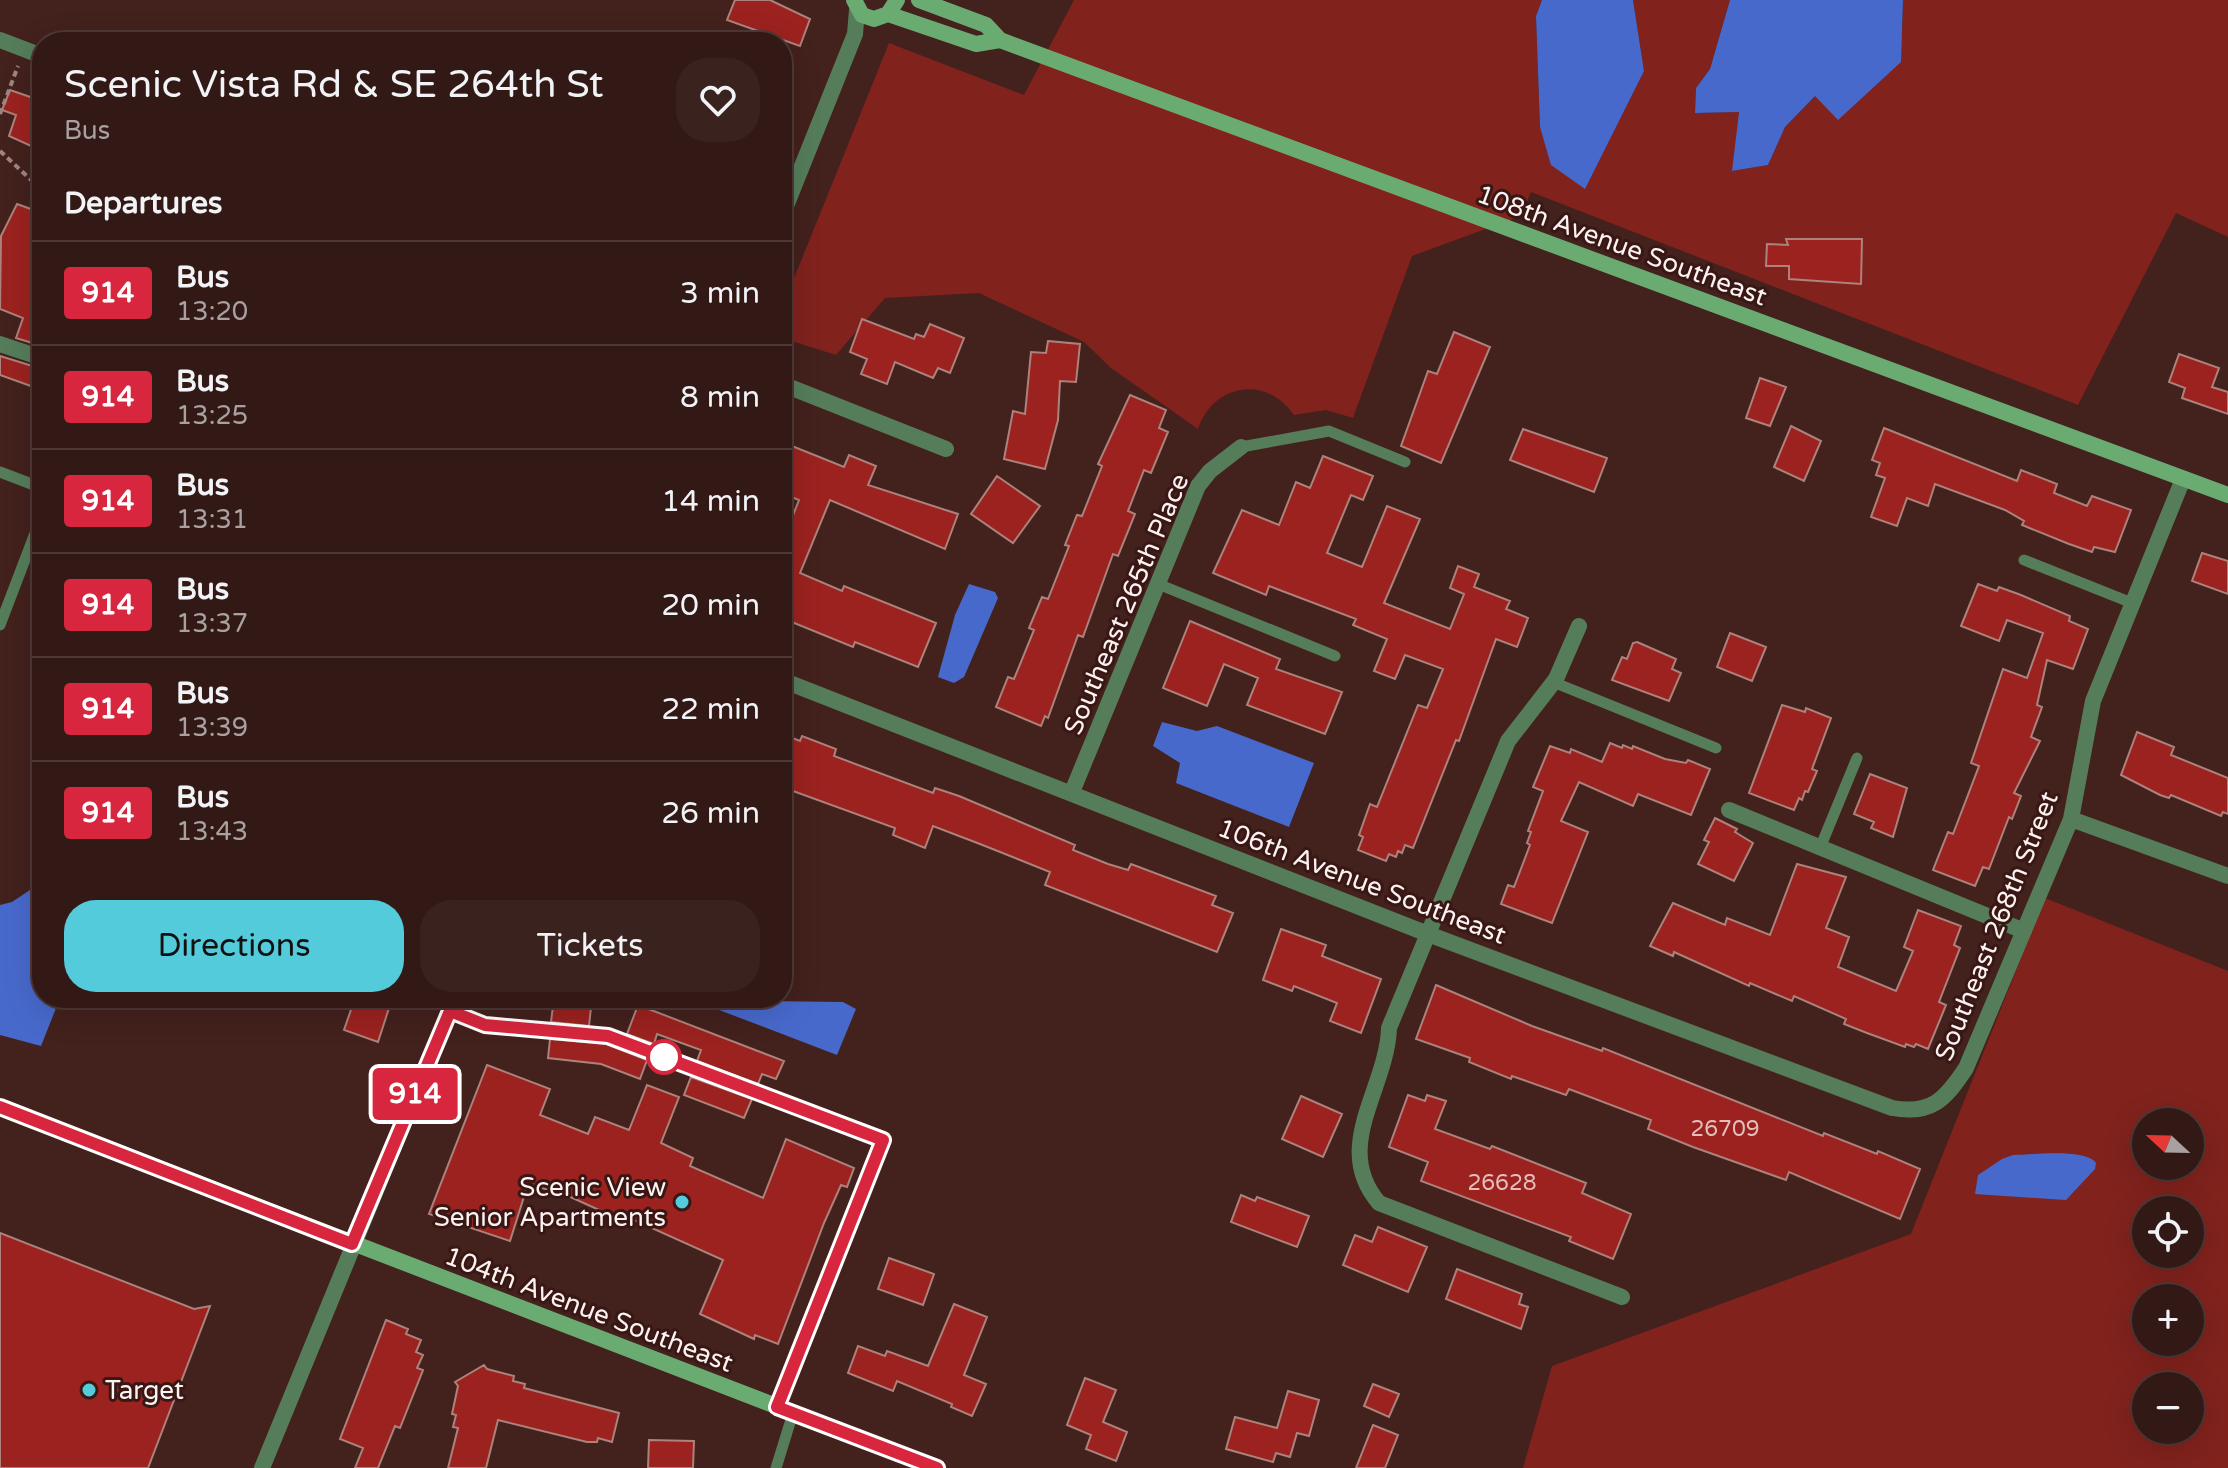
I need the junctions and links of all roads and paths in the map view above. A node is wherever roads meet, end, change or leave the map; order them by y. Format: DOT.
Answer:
graph roads {
  1 [pos="919,0"];
  2 [pos="856,5"];
  3 [pos="887,11"];
  4 [pos="855,34"];
  5 [pos="0,40"];
  6 [pos="1000,40"];
  7 [pos="25,49"];
  8 [pos="32,52"];
  9 [pos="0,114"];
  10 [pos="0,151"];
  11 [pos="32,181"];
  12 [pos="792,191"];
  13 [pos="0,344"];
  14 [pos="32,355"];
  15 [pos="792,388"];
  16 [pos="1241,447"];
  17 [pos="946,449"];
  18 [pos="1405,462"];
  19 [pos="0,472"];
  20 [pos="2183,479"];
  21 [pos="32,484"];
  22 [pos="2228,495"];
  23 [pos="32,541"];
  24 [pos="2024,560"];
  25 [pos="1158,584"];
  26 [pos="2132,603"];
  27 [pos="0,625"];
  28 [pos="1579,626"];
  29 [pos="1335,656"];
  30 [pos="1553,682"];
  31 [pos="792,684"];
  32 [pos="1716,748"];
  33 [pos="1857,758"];
  34 [pos="1072,792"];
  35 [pos="1729,810"];
  36 [pos="2071,819"];
  37 [pos="1820,848"];
  38 [pos="2228,876"];
  39 [pos="2024,931"];
  40 [pos="1428,934"];
  41 [pos="451,1008"];
  42 [pos="457,1008"];
  43 [pos="0,1107"];
  44 [pos="1928,1108"];
  45 [pos="352,1244"];
  46 [pos="1622,1297"];
  47 [pos="785,1410"];
  48 [pos="266,1467"];
  49 [pos="776,1468"];
  50 [pos="937,1468"];
  1 -- 6 [label="street, 108th Avenue Southeast"];
  2 -- 3 [label="street, 108th Avenue Southeast"];
  2 -- 4 [label="street"];
  3 -- 4 [label="street"];
  3 -- 6 [label="street, 108th Avenue Southeast"];
  4 -- 12 [label="street"];
  5 -- 7 [label="street"];
  6 -- 20 [label="street, 108th Avenue Southeast"];
  7 -- 8 [label="street"];
  7 -- 9 [label="path"];
  10 -- 11 [label="path"];
  13 -- 14 [label="street"];
  15 -- 17 [label="street"];
  16 -- 18 [label="lane"];
  16 -- 25 [label="street, Southeast 265th Place"];
  19 -- 21 [label="lane"];
  20 -- 22 [label="street, 108th Avenue Southeast"];
  20 -- 26 [label="street, Southeast 268th Street"];
  23 -- 27 [label="lane"];
  24 -- 26 [label="lane"];
  25 -- 29 [label="lane"];
  25 -- 34 [label="street, Southeast 265th Place"];
  26 -- 36 [label="street, Southeast 268th Street"];
  28 -- 30 [label="street"];
  30 -- 32 [label="lane"];
  30 -- 40 [label="street"];
  31 -- 34 [label="street, 106th Avenue Southeast"];
  33 -- 37 [label="lane"];
  34 -- 40 [label="street, 106th Avenue Southeast"];
  35 -- 37 [label="street"];
  36 -- 38 [label="street"];
  36 -- 39 [label="street, Southeast 268th Street"];
  37 -- 39 [label="street"];
  39 -- 44 [label="street, Southeast 268th Street"];
  40 -- 44 [label="street, 106th Avenue Southeast"];
  40 -- 46 [label="street"];
  41 -- 45 [label="street"];
  42 -- 47 [label="lane"];
  43 -- 45 [label="street, 104th Avenue Southeast"];
  45 -- 47 [label="street, 104th Avenue Southeast"];
  45 -- 48 [label="street"];
  47 -- 49 [label="lane"];
  47 -- 50 [label="street, 104th Avenue Southeast"];
}
